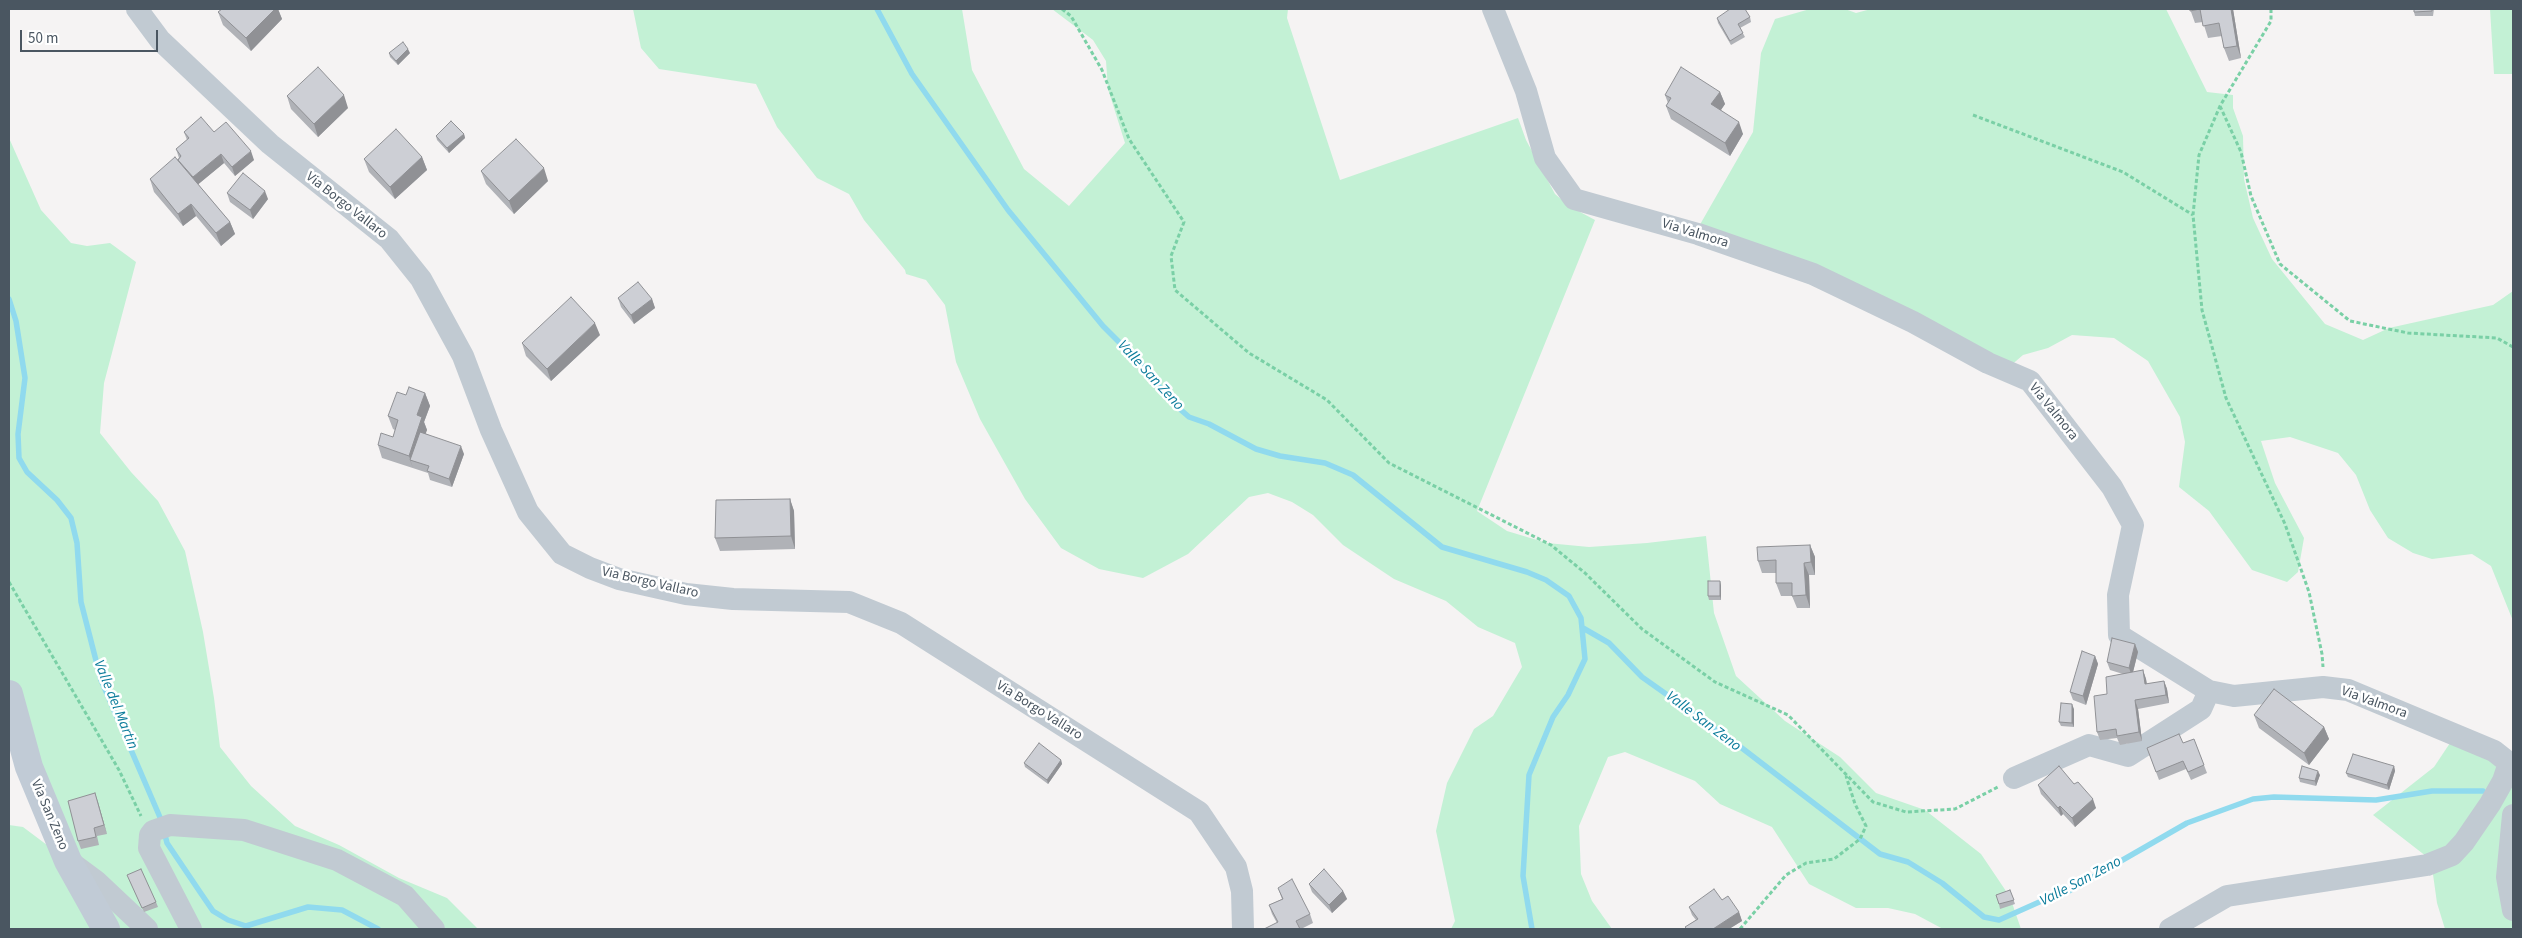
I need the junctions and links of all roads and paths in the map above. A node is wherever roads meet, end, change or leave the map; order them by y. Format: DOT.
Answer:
graph roads {
  1 [pos="137,9"];
  2 [pos="1062,9"];
  3 [pos="1493,9"];
  4 [pos="2271,9"];
  5 [pos="2220,106"];
  6 [pos="1973,115"];
  7 [pos="2193,215"];
  8 [pos="2513,347"];
  9 [pos="9,582"];
  10 [pos="2323,687"];
  11 [pos="2210,690"];
  12 [pos="9,694"];
  13 [pos="2511,764"];
  14 [pos="1845,773"];
  15 [pos="2014,778"];
  16 [pos="2513,815"];
  17 [pos="158,830"];
  18 [pos="68,861"];
  19 [pos="2513,910"];
  20 [pos="106,929"];
  21 [pos="147,929"];
  22 [pos="191,929"];
  23 [pos="434,929"];
  24 [pos="1243,929"];
  25 [pos="1740,929"];
  26 [pos="2170,929"];
  1 -- 24 [label="street, Via Borgo Vallaro"];
  2 -- 14 [label="path"];
  3 -- 11 [label="street, Via Valmora"];
  4 -- 5 [label="path"];
  5 -- 7 [label="path"];
  5 -- 8 [label="path"];
  6 -- 7 [label="path"];
  7 -- 10 [label="path"];
  9 -- 17 [label="path"];
  10 -- 11 [label="street, Via Valmora"];
  10 -- 13 [label="street, Via Valmora"];
  11 -- 15 [label="street"];
  12 -- 18 [label="street, Via San Zeno"];
  13 -- 26 [label="street"];
  14 -- 15 [label="path"];
  14 -- 25 [label="path"];
  16 -- 19 [label="street"];
  17 -- 22 [label="street"];
  17 -- 23 [label="street"];
  18 -- 20 [label="street, Via San Zeno"];
  18 -- 21 [label="street"];
}
